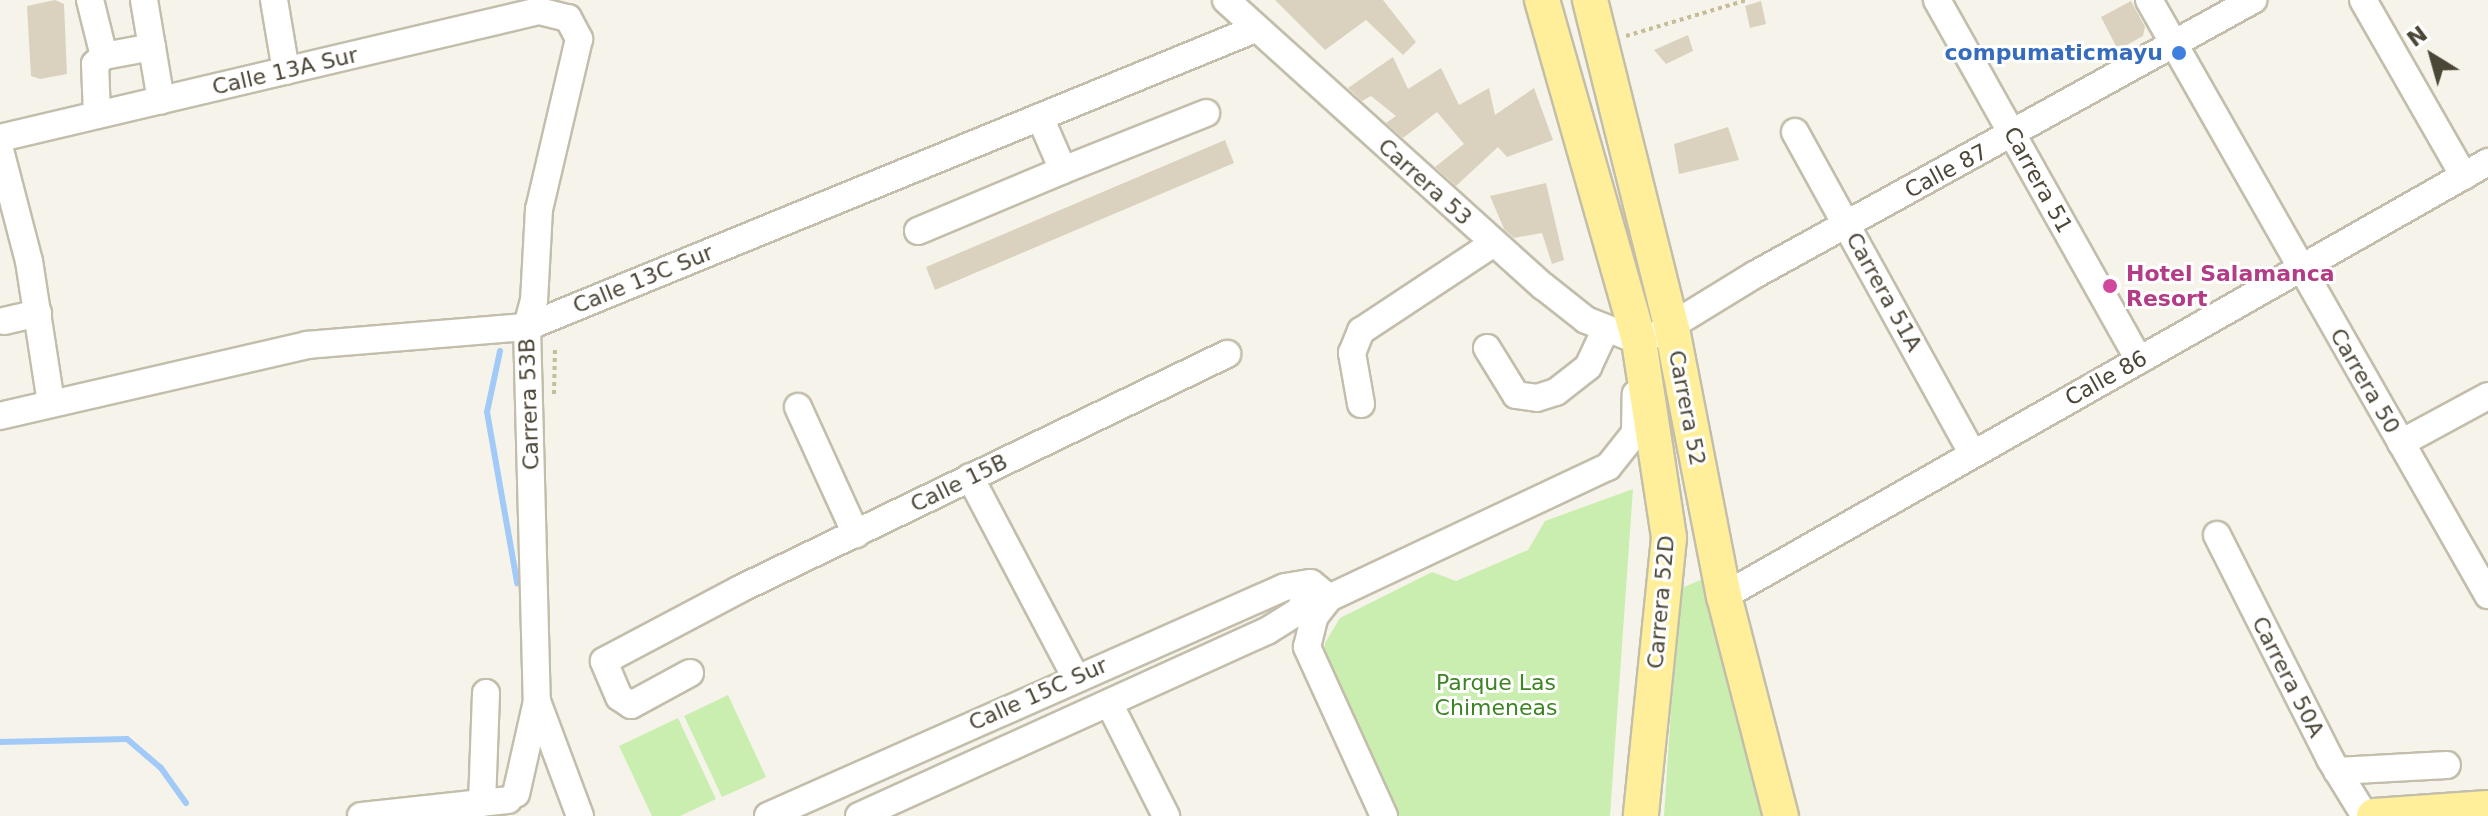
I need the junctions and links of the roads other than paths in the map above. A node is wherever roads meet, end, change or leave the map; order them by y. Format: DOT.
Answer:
graph roads {
  1 [pos="90,0"];
  2 [pos="144,0"];
  3 [pos="274,0"];
  4 [pos="1226,0"];
  5 [pos="1542,0"];
  6 [pos="1590,0"];
  7 [pos="1937,0"];
  8 [pos="2149,0"];
  9 [pos="2253,0"];
  10 [pos="2363,0"];
  11 [pos="568,18"];
  12 [pos="1255,29"];
  13 [pos="2175,44"];
  14 [pos="152,47"];
  15 [pos="104,56"];
  16 [pos="286,71"];
  17 [pos="161,101"];
  18 [pos="1206,113"];
  19 [pos="97,115"];
  20 [pos="1040,117"];
  21 [pos="1795,132"];
  22 [pos="2014,135"];
  23 [pos="0,138"];
  24 [pos="0,150"];
  25 [pos="2488,162"];
  26 [pos="1063,170"];
  27 [pos="2464,176"];
  28 [pos="1847,225"];
  29 [pos="918,231"];
  30 [pos="1494,243"];
  31 [pos="2301,268"];
  32 [pos="38,313"];
  33 [pos="4,321"];
  34 [pos="527,327"];
  35 [pos="1672,329"];
  36 [pos="1605,331"];
  37 [pos="1639,341"];
  38 [pos="1487,348"];
  39 [pos="1227,354"];
  40 [pos="2139,360"];
  41 [pos="2488,396"];
  42 [pos="51,403"];
  43 [pos="1361,404"];
  44 [pos="798,407"];
  45 [pos="0,416"];
  46 [pos="2401,443"];
  47 [pos="1972,453"];
  48 [pos="970,477"];
  49 [pos="856,534"];
  50 [pos="2217,535"];
  51 [pos="1320,591"];
  52 [pos="2488,595"];
  53 [pos="1724,596"];
  54 [pos="1267,631"];
  55 [pos="1307,647"];
  56 [pos="690,673"];
  57 [pos="1075,676"];
  58 [pos="486,693"];
  59 [pos="537,701"];
  60 [pos="1109,703"];
  61 [pos="2447,765"];
  62 [pos="2337,771"];
  63 [pos="2488,787"];
  64 [pos="568,791"];
  65 [pos="502,803"];
  66 [pos="2488,808"];
  67 [pos="406,814"];
  68 [pos="2424,814"];
  69 [pos="361,816"];
  70 [pos="580,816"];
  71 [pos="768,816"];
  72 [pos="859,816"];
  73 [pos="1166,816"];
  74 [pos="1384,816"];
  75 [pos="1641,816"];
  76 [pos="1781,816"];
  77 [pos="2365,816"];
  78 [pos="2374,816"];
  1 -- 15 [label="street"];
  2 -- 14 [label="street"];
  3 -- 16 [label="street"];
  4 -- 12 [label="street, Carrera 53"];
  5 -- 37 [label="main road, Carrera 52"];
  6 -- 35 [label="main road, Carrera 52"];
  7 -- 22 [label="street, Carrera 51"];
  8 -- 13 [label="street, Carrera 50"];
  9 -- 13 [label="street, Calle 87"];
  10 -- 27 [label="street"];
  11 -- 16 [label="street, Calle 13A Sur"];
  11 -- 34 [label="street, Carrera 53B"];
  12 -- 20 [label="street, Calle 13C Sur"];
  12 -- 30 [label="street, Carrera 53"];
  13 -- 22 [label="street, Calle 87"];
  13 -- 31 [label="street, Carrera 50"];
  14 -- 15 [label="street"];
  14 -- 17 [label="street"];
  15 -- 19 [label="street"];
  16 -- 17 [label="street, Calle 13A Sur"];
  17 -- 19 [label="street, Calle 13A Sur"];
  18 -- 26 [label="street"];
  19 -- 23 [label="street, Calle 13A Sur"];
  20 -- 26 [label="street"];
  20 -- 34 [label="street, Calle 13C Sur"];
  21 -- 28 [label="street, Carrera 51A"];
  22 -- 28 [label="street, Calle 87"];
  22 -- 40 [label="street, Carrera 51"];
  24 -- 32 [label="street"];
  25 -- 27 [label="street, Calle 86"];
  26 -- 29 [label="street"];
  27 -- 31 [label="street, Calle 86"];
  28 -- 35 [label="street, Calle 87"];
  28 -- 47 [label="street, Carrera 51A"];
  30 -- 36 [label="street, Carrera 53"];
  30 -- 43 [label="street"];
  31 -- 40 [label="street, Calle 86"];
  31 -- 46 [label="street, Carrera 50"];
  32 -- 33 [label="street"];
  32 -- 42 [label="street"];
  34 -- 42 [label="street, Calle 13C Sur"];
  34 -- 59 [label="street, Carrera 53B"];
  35 -- 37 [label="street, Calle 87"];
  35 -- 53 [label="main road, Carrera 52"];
  36 -- 37 [label="street, Carrera 53"];
  36 -- 38 [label="street"];
  37 -- 51 [label="street, Calle 15C Sur"];
  37 -- 75 [label="main road, Carrera 52D"];
  39 -- 48 [label="street, Calle 15B"];
  40 -- 47 [label="street, Calle 86"];
  41 -- 46 [label="street"];
  42 -- 45 [label="street, Calle 13C Sur"];
  44 -- 49 [label="street"];
  46 -- 52 [label="street, Carrera 50"];
  47 -- 53 [label="street, Calle 86"];
  48 -- 49 [label="street, Calle 15B"];
  48 -- 57 [label="street"];
  49 -- 56 [label="street, Calle 15B"];
  50 -- 62 [label="street, Carrera 50A"];
  51 -- 54 [label="street, Calle 15C Sur"];
  51 -- 55 [label="street"];
  51 -- 57 [label="street, Calle 15C Sur"];
  53 -- 76 [label="main road, Carrera 52"];
  54 -- 55 [label="street"];
  54 -- 60 [label="street, Calle 15C Sur"];
  55 -- 74 [label="street"];
  57 -- 71 [label="street, Calle 15C Sur"];
  58 -- 65 [label="street"];
  59 -- 64 [label="street, Carrera 53B"];
  59 -- 65 [label="street, Carrera 53B"];
  60 -- 72 [label="street, Calle 15C Sur"];
  60 -- 73 [label="street"];
  61 -- 62 [label="street"];
  62 -- 77 [label="street, Carrera 50A"];
  63 -- 68 [label="main road"];
  64 -- 65 [label="street"];
  64 -- 70 [label="street, Carrera 53B"];
  65 -- 67 [label="street"];
  66 -- 68 [label="main road"];
  67 -- 69 [label="street"];
  68 -- 78 [label="main road"];
}
